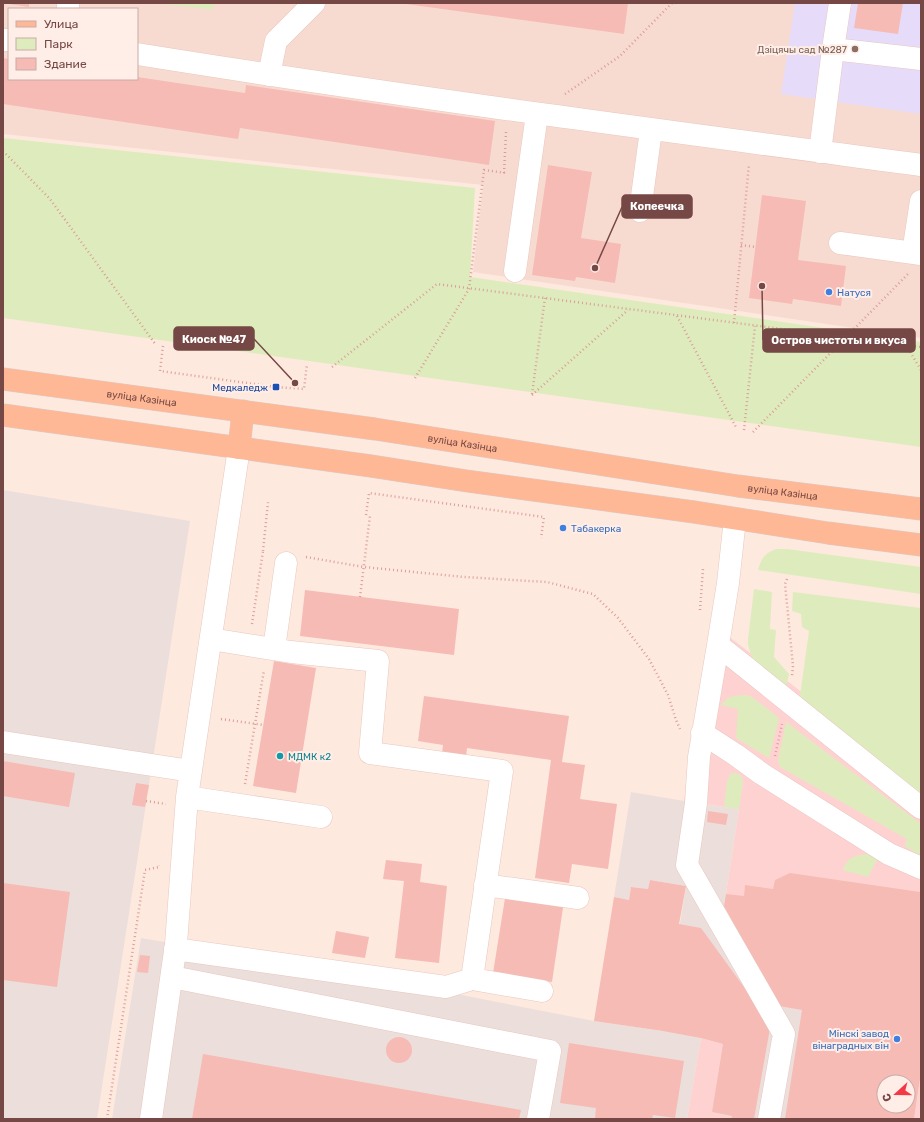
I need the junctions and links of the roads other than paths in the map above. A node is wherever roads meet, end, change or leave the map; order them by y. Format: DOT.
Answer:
graph roads {
  1 [pos="314,3"];
  2 [pos="840,3"];
  3 [pos="833,49"];
  4 [pos="138,54"];
  5 [pos="921,58"];
  6 [pos="269,75"];
  7 [pos="537,114"];
  8 [pos="652,130"];
  9 [pos="820,152"];
  10 [pos="921,166"];
  11 [pos="921,201"];
  12 [pos="640,211"];
  13 [pos="840,242"];
  14 [pos="917,254"];
  15 [pos="514,271"];
  16 [pos="3,379"];
  17 [pos="244,411"];
  18 [pos="3,415"];
  19 [pos="239,448"];
  20 [pos="738,486"];
  21 [pos="921,510"];
  22 [pos="735,519"];
  23 [pos="921,545"];
  24 [pos="295,560"];
  25 [pos="211,639"];
  26 [pos="718,645"];
  27 [pos="263,647"];
  28 [pos="702,733"];
  29 [pos="3,742"];
  30 [pos="191,772"];
  31 [pos="180,801"];
  32 [pos="921,808"];
  33 [pos="321,817"];
  34 [pos="921,868"];
  35 [pos="485,885"];
  36 [pos="578,898"];
  37 [pos="175,949"];
  38 [pos="172,977"];
  39 [pos="472,979"];
  40 [pos="542,991"];
  41 [pos="151,1119"];
  42 [pos="538,1119"];
  43 [pos="769,1119"];
  1 -- 6 [label="lane"];
  2 -- 3 [label="lane"];
  3 -- 5 [label="lane"];
  3 -- 9 [label="lane"];
  4 -- 6 [label="lane"];
  6 -- 7 [label="lane"];
  7 -- 8 [label="lane"];
  7 -- 15 [label="lane"];
  8 -- 9 [label="lane"];
  8 -- 12 [label="lane"];
  9 -- 10 [label="lane"];
  11 -- 14 [label="lane"];
  13 -- 14 [label="lane"];
  16 -- 17 [label="main road, вуліца Казінца"];
  17 -- 19 [label="main road"];
  17 -- 20 [label="main road, вуліца Казінца"];
  18 -- 19 [label="main road"];
  19 -- 22 [label="main road"];
  19 -- 25 [label="lane"];
  20 -- 21 [label="main road, вуліца Казінца"];
  20 -- 22 [label="main road"];
  22 -- 23 [label="main road"];
  22 -- 26 [label="lane"];
  24 -- 27 [label="lane"];
  25 -- 27 [label="lane"];
  25 -- 30 [label="lane"];
  26 -- 28 [label="lane"];
  26 -- 32 [label="lane"];
  27 -- 35 [label="lane"];
  28 -- 34 [label="lane"];
  28 -- 43 [label="lane"];
  29 -- 30 [label="lane"];
  30 -- 31 [label="lane"];
  31 -- 33 [label="lane"];
  31 -- 37 [label="lane"];
  35 -- 36 [label="lane"];
  35 -- 39 [label="lane"];
  37 -- 38 [label="lane"];
  37 -- 39 [label="lane"];
  38 -- 41 [label="lane"];
  38 -- 42 [label="lane"];
  39 -- 40 [label="lane"];
}
